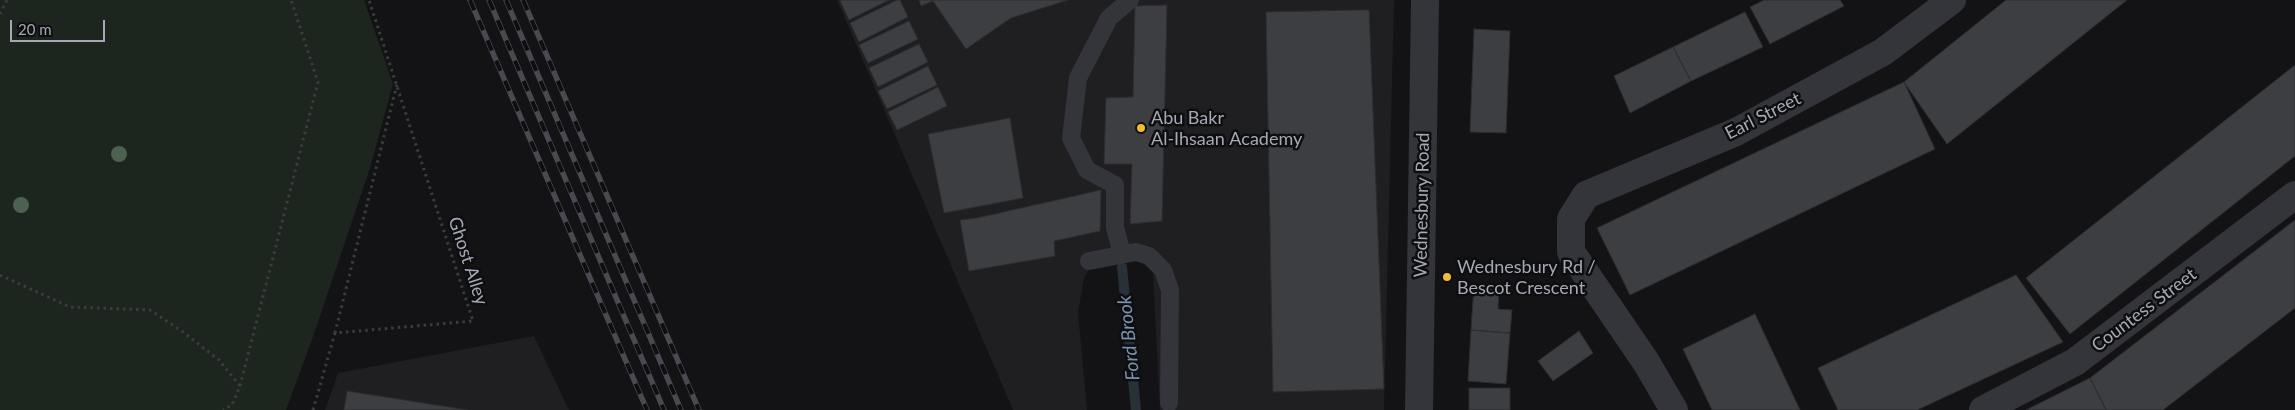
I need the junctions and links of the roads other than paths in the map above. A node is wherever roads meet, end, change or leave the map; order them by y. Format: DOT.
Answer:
graph roads {
  1 [pos="1130,0"];
  2 [pos="1425,0"];
  3 [pos="1952,0"];
  4 [pos="2295,195"];
  5 [pos="1122,253"];
  6 [pos="1089,261"];
  7 [pos="1169,403"];
  8 [pos="1419,410"];
  9 [pos="1674,410"];
  10 [pos="1983,410"];
  1 -- 5 [label="lane"];
  2 -- 8 [label="street, Wednesbury Road"];
  3 -- 9 [label="street, Earl Street"];
  4 -- 10 [label="street, Countess Street"];
  5 -- 6 [label="lane"];
  5 -- 7 [label="lane"];
}
